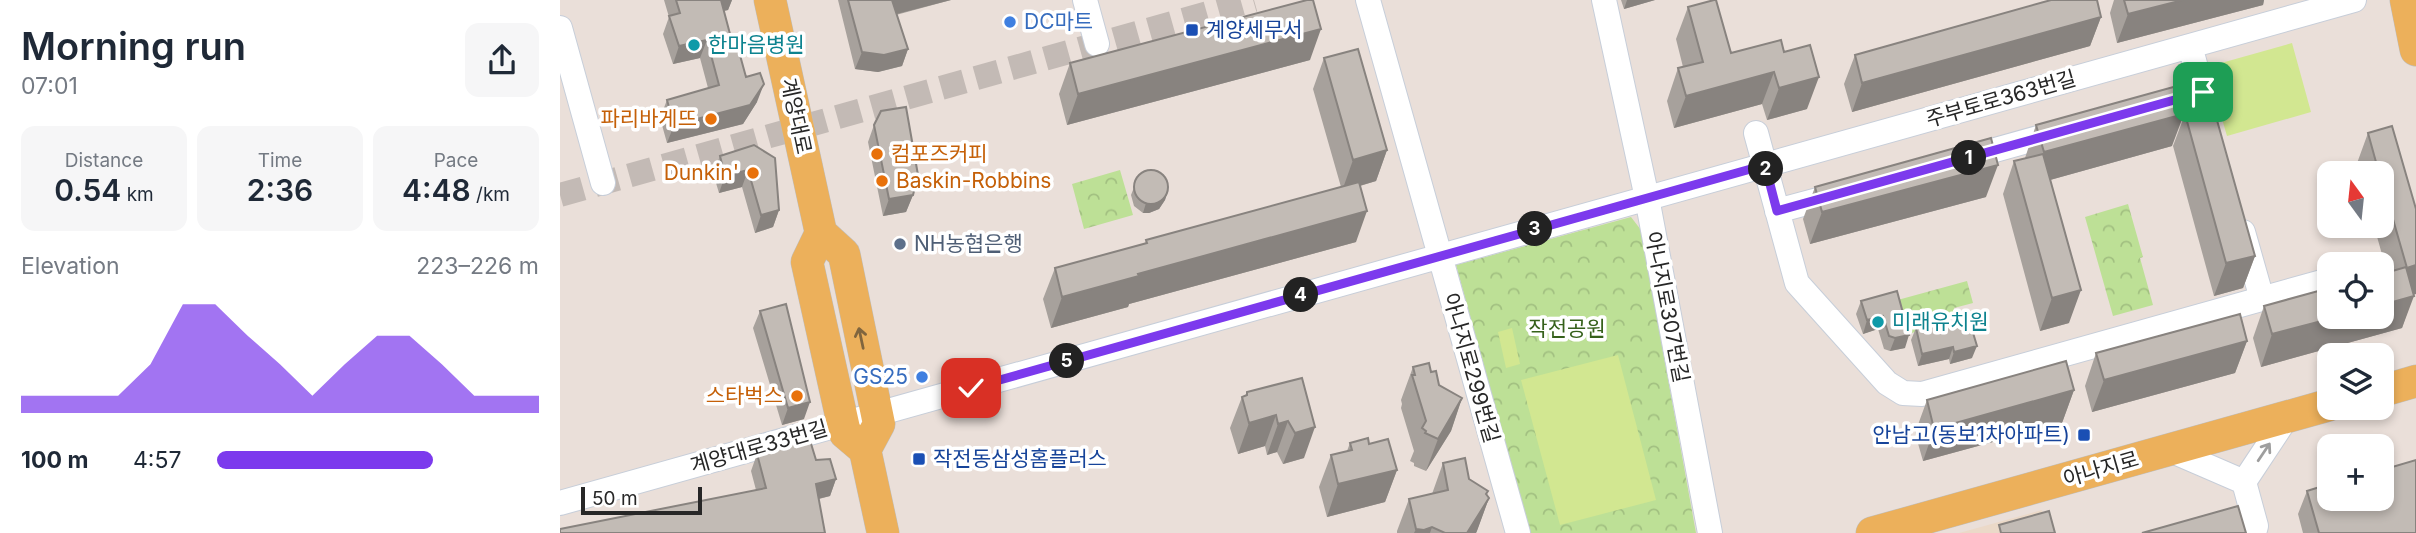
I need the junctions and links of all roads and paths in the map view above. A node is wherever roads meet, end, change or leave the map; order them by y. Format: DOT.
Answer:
graph roads {
  1 [pos="770,0"];
  2 [pos="1086,0"];
  3 [pos="1368,0"];
  4 [pos="1604,0"];
  5 [pos="2354,0"];
  6 [pos="2406,0"];
  7 [pos="560,27"];
  8 [pos="1097,44"];
  9 [pos="2190,46"];
  10 [pos="2416,50"];
  11 [pos="2203,92"];
  12 [pos="2123,114"];
  13 [pos="2212,125"];
  14 [pos="2083,126"];
  15 [pos="1756,133"];
  16 [pos="1765,165"];
  17 [pos="1937,167"];
  18 [pos="603,183"];
  19 [pos="1857,189"];
  20 [pos="1647,198"];
  21 [pos="1777,211"];
  22 [pos="2238,215"];
  23 [pos="821,233"];
  24 [pos="1440,256"];
  25 [pos="2317,283"];
  26 [pos="2262,299"];
  27 [pos="2416,381"];
  28 [pos="2394,387"];
  29 [pos="2317,408"];
  30 [pos="877,415"];
  31 [pos="2287,417"];
  32 [pos="843,424"];
  33 [pos="865,450"];
  34 [pos="2170,450"];
  35 [pos="2244,482"];
  36 [pos="560,503"];
  37 [pos="2258,531"];
  38 [pos="883,533"];
  39 [pos="1518,533"];
  40 [pos="1710,533"];
  41 [pos="1872,533"];
  1 -- 23 [label="main road, 계양대로"];
  2 -- 8 [label="street"];
  3 -- 24 [label="street, 아나지로299번길"];
  4 -- 20 [label="street, 아나지로307번길"];
  5 -- 9 [label="street, 주부토로363번길"];
  6 -- 10 [label="main road"];
  7 -- 18 [label="street"];
  9 -- 11 [label="street"];
  9 -- 16 [label="street, 주부토로363번길"];
  11 -- 12 [label="street"];
  11 -- 13 [label="street"];
  14 -- 17 [label="street"];
  15 -- 16 [label="street"];
  16 -- 20 [label="street, 주부토로363번길"];
  16 -- 21 [label="street"];
  19 -- 21 [label="street"];
  20 -- 24 [label="street, 주부토로363번길"];
  20 -- 40 [label="street, 아나지로307번길"];
  21 -- 26 [label="street"];
  22 -- 26 [label="street"];
  30 -- 23 [label="main road, one-way"];
  23 -- 32 [label="main road"];
  24 -- 30 [label="street, 계양대로33번길"];
  24 -- 39 [label="street, 아나지로299번길"];
  25 -- 26 [label="street"];
  27 -- 28 [label="main road"];
  29 -- 31 [label="main road, 아나지로"];
  30 -- 32 [label="street, 계양대로33번길"];
  30 -- 33 [label="main road"];
  31 -- 34 [label="main road, 아나지로"];
  35 -- 31 [label="street, one-way"];
  32 -- 33 [label="main road"];
  32 -- 36 [label="street, 계양대로33번길"];
  33 -- 38 [label="main road"];
  34 -- 35 [label="street"];
  34 -- 41 [label="main road, 아나지로"];
  35 -- 37 [label="street"];
}
